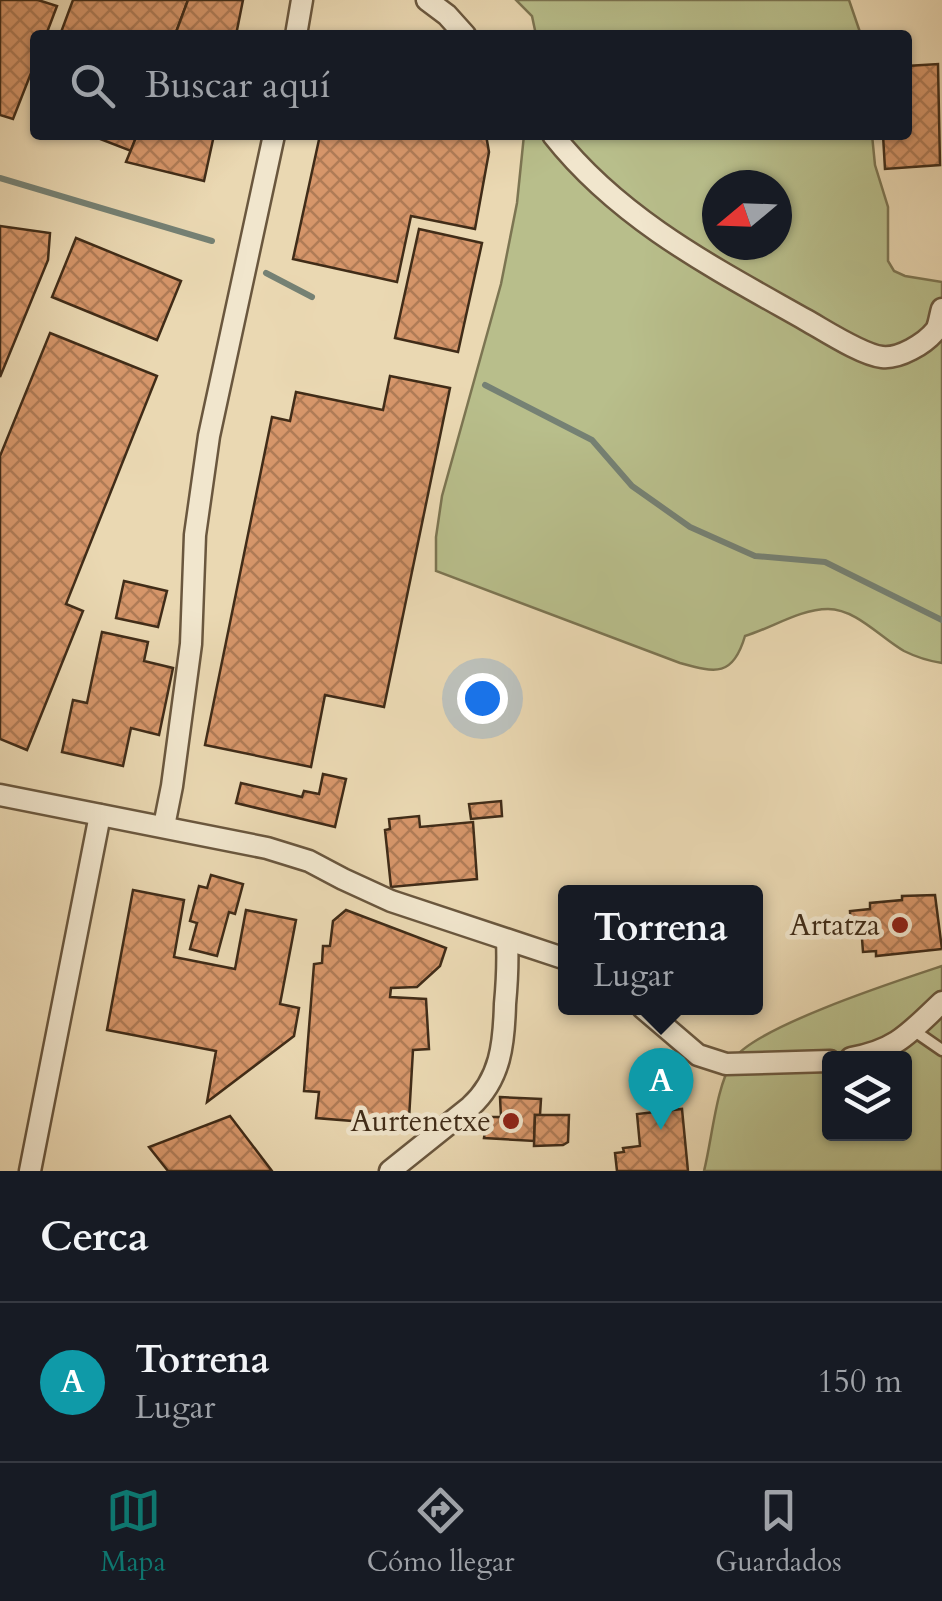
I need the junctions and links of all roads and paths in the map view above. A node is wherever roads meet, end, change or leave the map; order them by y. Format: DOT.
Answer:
graph roads {
  1 [pos="302,0"];
  2 [pos="427,0"];
  3 [pos="297,30"];
  4 [pos="460,30"];
  5 [pos="273,140"];
  6 [pos="557,140"];
  7 [pos="942,308"];
  8 [pos="0,795"];
  9 [pos="100,815"];
  10 [pos="164,826"];
  11 [pos="507,940"];
  12 [pos="558,956"];
  13 [pos="942,1002"];
  14 [pos="651,1015"];
  15 [pos="913,1030"];
  16 [pos="942,1050"];
  17 [pos="882,1051"];
  18 [pos="822,1061"];
  19 [pos="30,1171"];
  20 [pos="390,1171"];
  1 -- 3 [label="street"];
  2 -- 4 [label="street"];
  5 -- 10 [label="street"];
  6 -- 7 [label="street"];
  8 -- 9 [label="street"];
  9 -- 10 [label="street"];
  9 -- 19 [label="street"];
  10 -- 11 [label="street"];
  11 -- 12 [label="street"];
  11 -- 20 [label="street"];
  13 -- 15 [label="street"];
  14 -- 18 [label="street"];
  15 -- 16 [label="lane"];
  15 -- 17 [label="street"];
}
